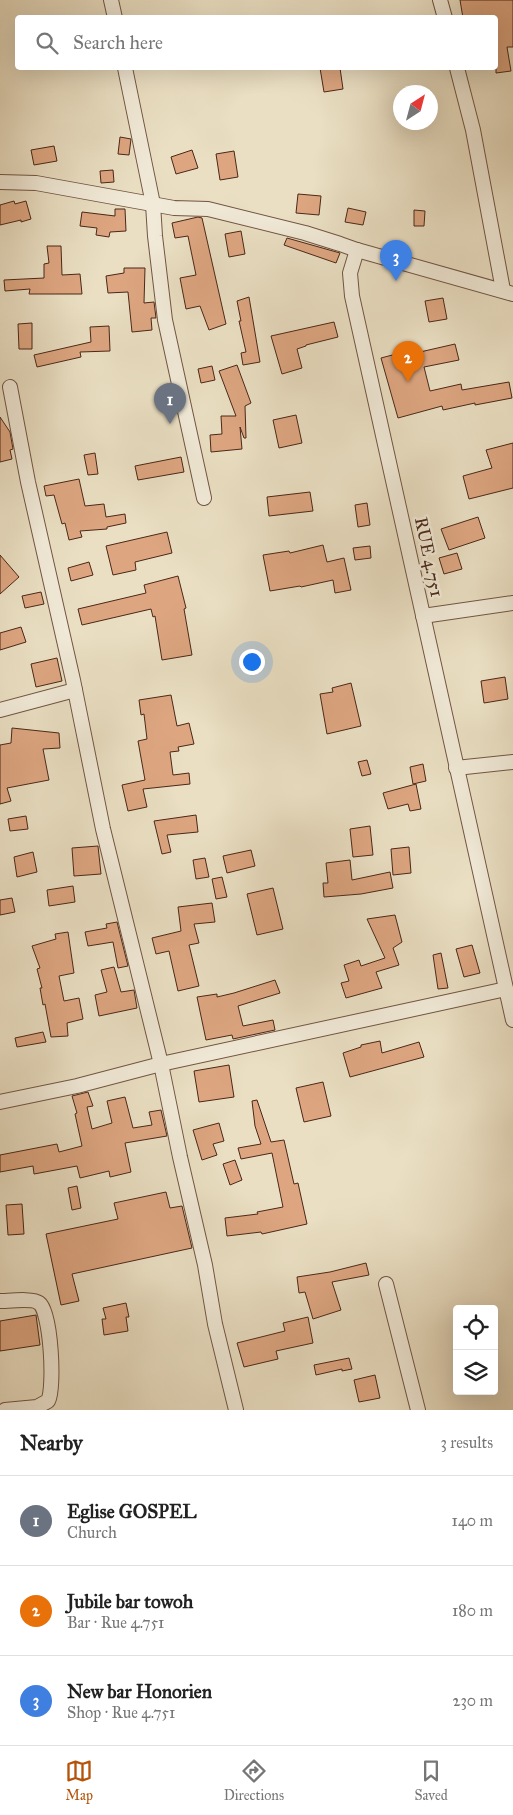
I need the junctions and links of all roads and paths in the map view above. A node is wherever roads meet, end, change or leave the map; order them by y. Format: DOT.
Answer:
graph roads {
  1 [pos="111,0"];
  2 [pos="440,0"];
  3 [pos="114,15"];
  4 [pos="444,15"];
  5 [pos="125,70"];
  6 [pos="458,70"];
  7 [pos="0,182"];
  8 [pos="153,204"];
  9 [pos="357,250"];
  10 [pos="508,292"];
  11 [pos="10,387"];
  12 [pos="204,498"];
  13 [pos="513,603"];
  14 [pos="423,616"];
  15 [pos="75,690"];
  16 [pos="0,710"];
  17 [pos="513,762"];
  18 [pos="456,768"];
  19 [pos="506,988"];
  20 [pos="513,1020"];
  21 [pos="161,1064"];
  22 [pos="0,1102"];
  23 [pos="386,1284"];
  24 [pos="0,1301"];
  25 [pos="5,1410"];
  26 [pos="236,1410"];
  27 [pos="418,1410"];
  1 -- 3 [label="street"];
  2 -- 4 [label="street"];
  5 -- 8 [label="street"];
  6 -- 10 [label="street"];
  7 -- 8 [label="street"];
  8 -- 9 [label="street"];
  8 -- 12 [label="street"];
  9 -- 10 [label="street"];
  9 -- 14 [label="street, RUE 4.751"];
  11 -- 15 [label="street"];
  13 -- 14 [label="street"];
  14 -- 18 [label="street, RUE 4.751"];
  15 -- 16 [label="street"];
  15 -- 21 [label="street"];
  17 -- 18 [label="street"];
  18 -- 19 [label="street, RUE 4.751"];
  19 -- 20 [label="street, RUE 4.751"];
  19 -- 21 [label="street"];
  21 -- 22 [label="street"];
  21 -- 26 [label="street"];
  23 -- 27 [label="street"];
  24 -- 25 [label="street"];
}
